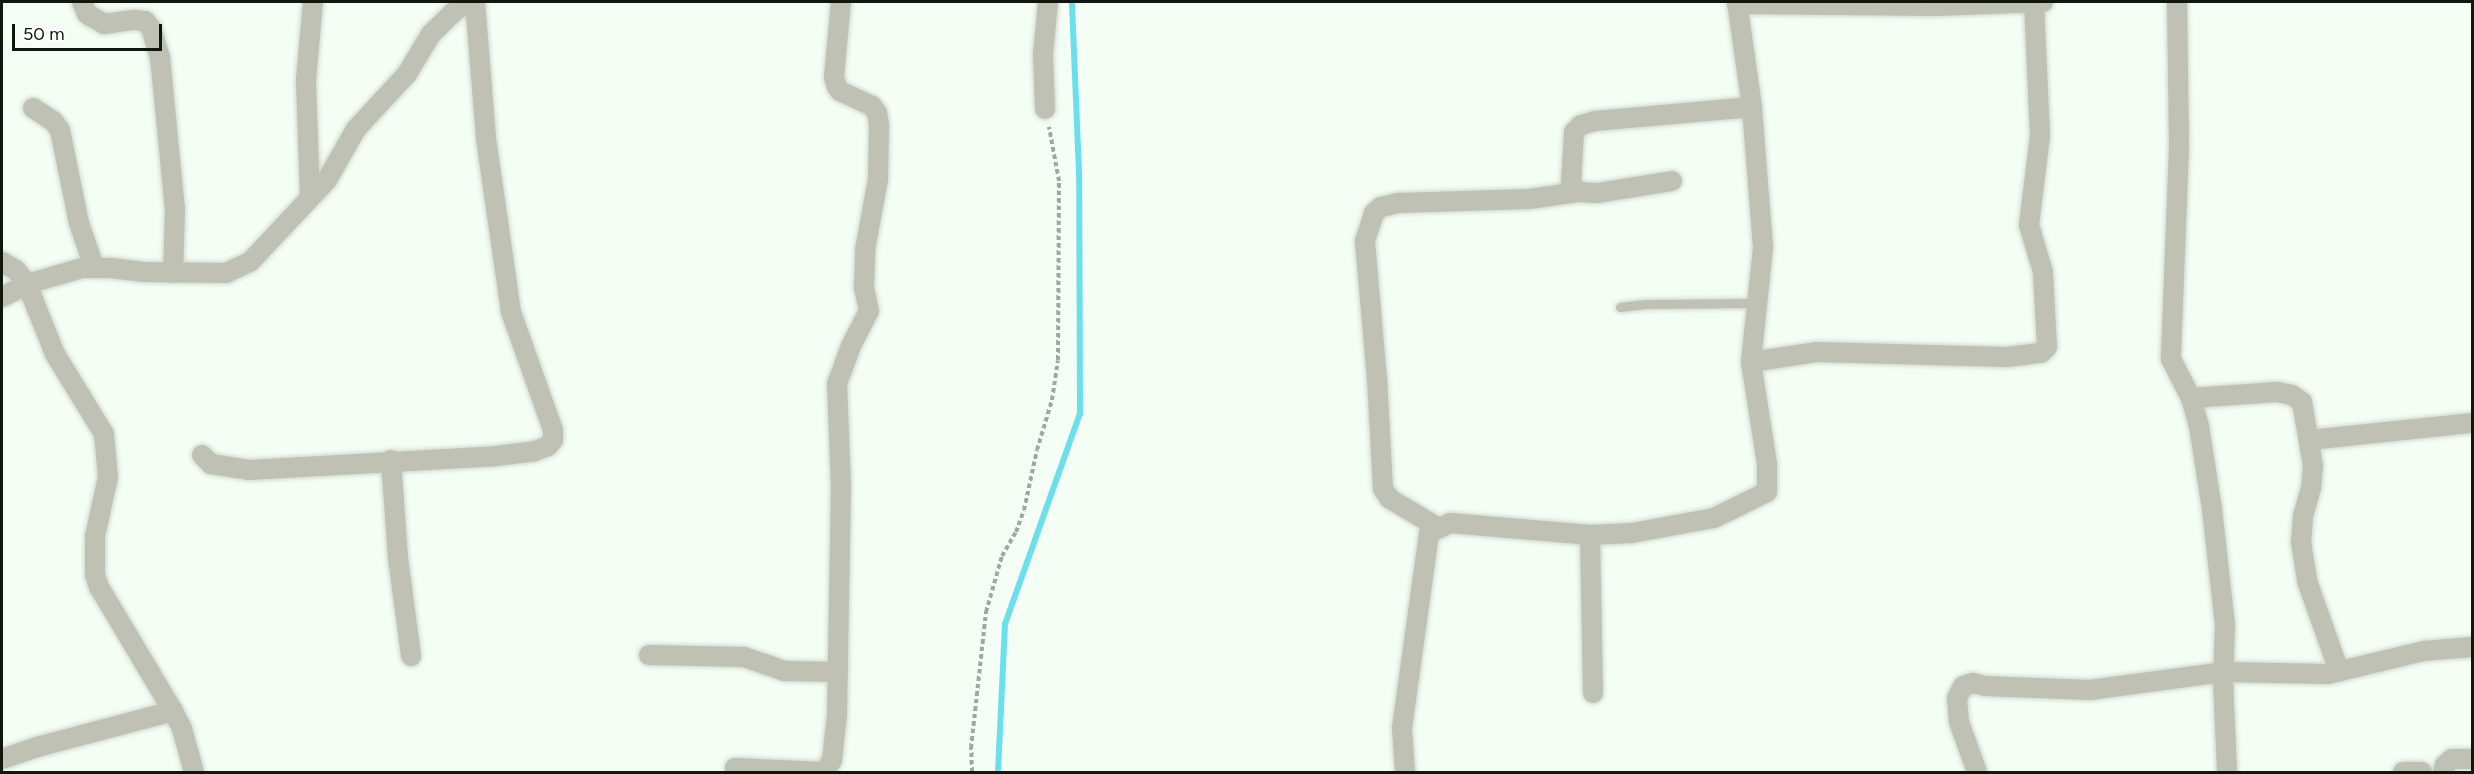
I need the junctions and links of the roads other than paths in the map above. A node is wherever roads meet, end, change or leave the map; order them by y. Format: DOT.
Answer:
graph roads {
  1 [pos="82,2"];
  2 [pos="313,2"];
  3 [pos="474,2"];
  4 [pos="841,2"];
  5 [pos="1048,2"];
  6 [pos="2039,2"];
  7 [pos="2178,2"];
  8 [pos="1737,3"];
  9 [pos="1883,3"];
  10 [pos="1752,107"];
  11 [pos="33,108"];
  12 [pos="1045,109"];
  13 [pos="1672,181"];
  14 [pos="1578,192"];
  15 [pos="310,197"];
  16 [pos="2,262"];
  17 [pos="94,267"];
  18 [pos="173,273"];
  19 [pos="27,284"];
  20 [pos="2,297"];
  21 [pos="1757,303"];
  22 [pos="1620,307"];
  23 [pos="1751,362"];
  24 [pos="2191,398"];
  25 [pos="2472,423"];
  26 [pos="2310,440"];
  27 [pos="202,455"];
  28 [pos="391,460"];
  29 [pos="1439,528"];
  30 [pos="1590,535"];
  31 [pos="2472,647"];
  32 [pos="649,655"];
  33 [pos="411,656"];
  34 [pos="2339,671"];
  35 [pos="838,672"];
  36 [pos="2223,672"];
  37 [pos="1593,693"];
  38 [pos="173,711"];
  39 [pos="2,759"];
  40 [pos="2472,759"];
  41 [pos="194,772"];
  42 [pos="735,772"];
  43 [pos="1405,772"];
  44 [pos="1977,772"];
  45 [pos="2227,772"];
  46 [pos="2403,772"];
  47 [pos="2422,772"];
  48 [pos="2443,772"];
  1 -- 18 [label="street"];
  2 -- 15 [label="street"];
  3 -- 15 [label="street"];
  3 -- 28 [label="street"];
  4 -- 35 [label="street"];
  5 -- 12 [label="street"];
  6 -- 9 [label="street"];
  6 -- 23 [label="street"];
  7 -- 24 [label="street"];
  8 -- 9 [label="street"];
  8 -- 10 [label="street"];
  10 -- 14 [label="street"];
  10 -- 21 [label="street"];
  11 -- 17 [label="street"];
  13 -- 14 [label="street"];
  14 -- 29 [label="street"];
  15 -- 18 [label="street"];
  16 -- 19 [label="street"];
  17 -- 18 [label="street"];
  17 -- 19 [label="street"];
  19 -- 20 [label="street"];
  19 -- 38 [label="street"];
  21 -- 22 [label="lane"];
  21 -- 23 [label="street"];
  23 -- 30 [label="street"];
  24 -- 26 [label="street"];
  24 -- 36 [label="street"];
  25 -- 26 [label="street"];
  26 -- 34 [label="street"];
  27 -- 28 [label="street"];
  28 -- 33 [label="street"];
  29 -- 30 [label="street"];
  29 -- 43 [label="street"];
  30 -- 37 [label="street"];
  31 -- 34 [label="street"];
  32 -- 35 [label="street"];
  34 -- 36 [label="street"];
  35 -- 42 [label="street"];
  36 -- 44 [label="street"];
  36 -- 45 [label="street"];
  38 -- 39 [label="street"];
  38 -- 41 [label="street"];
  40 -- 48 [label="street"];
  46 -- 47 [label="street"];
}
